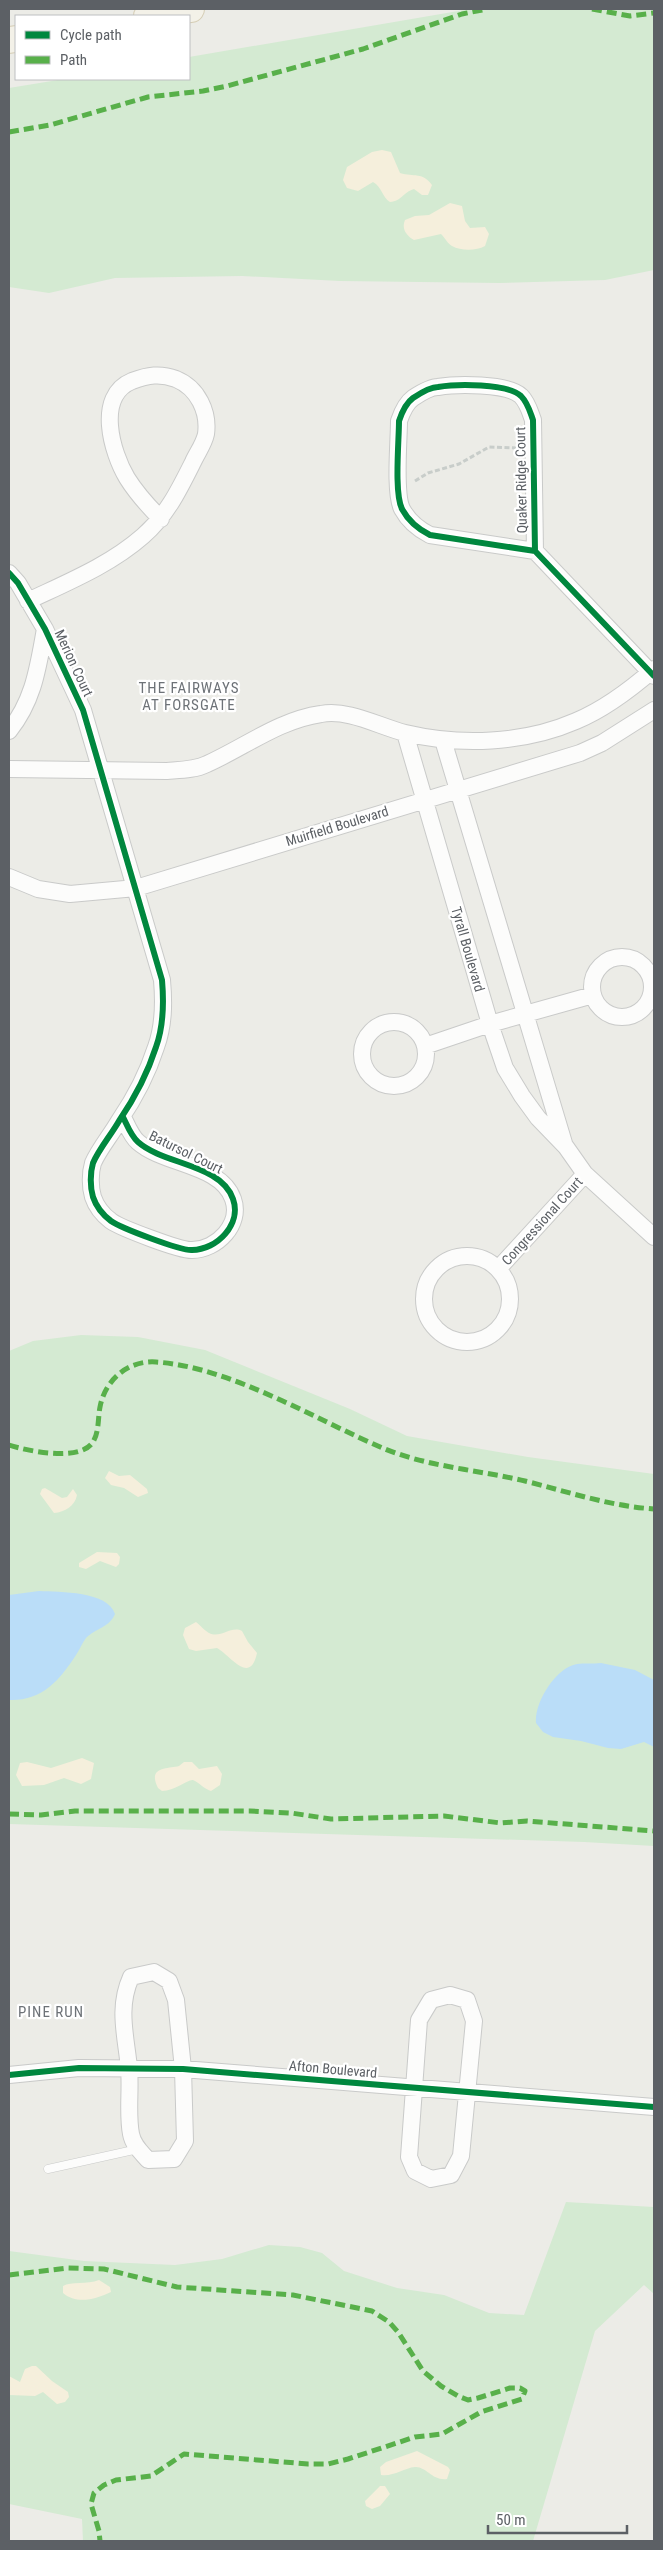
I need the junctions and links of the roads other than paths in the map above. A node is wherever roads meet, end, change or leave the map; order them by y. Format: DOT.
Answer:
graph roads {
  1 [pos="191,9"];
  2 [pos="153,15"];
  3 [pos="161,519"];
  4 [pos="535,551"];
  5 [pos="9,573"];
  6 [pos="28,601"];
  7 [pos="45,629"];
  8 [pos="653,672"];
  9 [pos="654,710"];
  10 [pos="9,731"];
  11 [pos="405,733"];
  12 [pos="443,740"];
  13 [pos="9,769"];
  14 [pos="102,771"];
  15 [pos="458,791"];
  16 [pos="425,799"];
  17 [pos="9,877"];
  18 [pos="136,888"];
  19 [pos="593,996"];
  20 [pos="524,1014"];
  21 [pos="490,1024"];
  22 [pos="425,1046"];
  23 [pos="122,1117"];
  24 [pos="566,1147"];
  25 [pos="585,1174"];
  26 [pos="654,1236"];
  27 [pos="498,1269"];
  28 [pos="129,2069"];
  29 [pos="183,2069"];
  30 [pos="9,2075"];
  31 [pos="415,2089"];
  32 [pos="466,2093"];
  33 [pos="654,2106"];
  34 [pos="138,2149"];
  35 [pos="48,2169"];
  1 -- 2 [label="main road"];
  3 -- 3 [label="street"];
  3 -- 6 [label="street"];
  4 -- 4 [label="street, Quaker Ridge Court"];
  4 -- 8 [label="street, Quaker Ridge Court"];
  5 -- 6 [label="street, Merion Court"];
  6 -- 7 [label="street, Merion Court"];
  7 -- 10 [label="street"];
  7 -- 14 [label="street, Merion Court"];
  8 -- 12 [label="street"];
  9 -- 15 [label="street, Muirfield Boulevard"];
  11 -- 12 [label="street"];
  11 -- 14 [label="street"];
  11 -- 16 [label="street, Tyrall Boulevard"];
  12 -- 15 [label="street, Tyrall Boulevard"];
  13 -- 14 [label="street"];
  14 -- 18 [label="street, Merion Court"];
  15 -- 16 [label="street, Muirfield Boulevard"];
  15 -- 20 [label="street, Tyrall Boulevard"];
  16 -- 18 [label="street, Muirfield Boulevard"];
  16 -- 21 [label="street, Tyrall Boulevard"];
  17 -- 18 [label="street, Muirfield Boulevard"];
  18 -- 23 [label="street, Batursol Court"];
  19 -- 20 [label="street"];
  20 -- 21 [label="street"];
  20 -- 24 [label="street, Tyrall Boulevard"];
  21 -- 22 [label="street"];
  21 -- 24 [label="street, Tyrall Boulevard"];
  23 -- 23 [label="street, Batursol Court"];
  24 -- 25 [label="street, Tyrall Boulevard"];
  25 -- 26 [label="street, Tyrall Boulevard"];
  25 -- 27 [label="street, Congressional Court"];
  27 -- 27 [label="street, Congressional Court"];
  28 -- 29 [label="street, Afton Boulevard"];
  28 -- 29 [label="street"];
  28 -- 30 [label="street, Afton Boulevard"];
  28 -- 34 [label="street"];
  29 -- 31 [label="street, Afton Boulevard"];
  29 -- 34 [label="street"];
  31 -- 32 [label="street, Afton Boulevard"];
  31 -- 32 [label="street"];
  31 -- 32 [label="street"];
  32 -- 33 [label="street, Afton Boulevard"];
  34 -- 35 [label="lane"];
}
